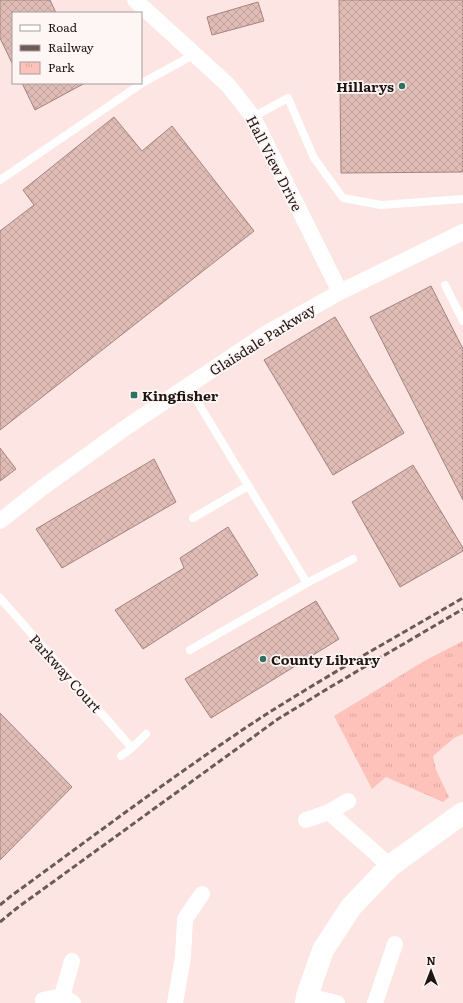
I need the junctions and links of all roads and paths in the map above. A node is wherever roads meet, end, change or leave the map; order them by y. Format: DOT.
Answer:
graph roads {
  1 [pos="135,0"];
  2 [pos="195,54"];
  3 [pos="142,83"];
  4 [pos="141,84"];
  5 [pos="253,117"];
  6 [pos="0,180"];
  7 [pos="463,199"];
  8 [pos="461,236"];
  9 [pos="445,286"];
  10 [pos="340,292"];
  11 [pos="463,321"];
  12 [pos="188,386"];
  13 [pos="248,486"];
  14 [pos="193,518"];
  15 [pos="0,521"];
  16 [pos="353,559"];
  17 [pos="307,583"];
  18 [pos="0,598"];
  19 [pos="190,650"];
  20 [pos="146,734"];
  21 [pos="132,748"];
  22 [pos="121,756"];
  23 [pos="348,801"];
  24 [pos="329,812"];
  25 [pos="463,813"];
  26 [pos="306,820"];
  27 [pos="390,866"];
  28 [pos="202,894"];
  29 [pos="395,944"];
  30 [pos="72,961"];
  31 [pos="306,999"];
  32 [pos="43,1000"];
  33 [pos="67,1000"];
  34 [pos="175,1003"];
  35 [pos="337,1003"];
  36 [pos="375,1003"];
  1 -- 2 [label="street, Hall View Drive"];
  2 -- 3 [label="lane"];
  2 -- 5 [label="street, Hall View Drive"];
  4 -- 6 [label="lane"];
  5 -- 7 [label="lane"];
  5 -- 10 [label="street, Hall View Drive"];
  8 -- 10 [label="street, Glaisdale Parkway"];
  9 -- 11 [label="lane"];
  10 -- 12 [label="street, Glaisdale Parkway"];
  12 -- 13 [label="lane"];
  12 -- 15 [label="street, Glaisdale Parkway"];
  13 -- 14 [label="lane"];
  13 -- 17 [label="lane"];
  16 -- 17 [label="lane"];
  17 -- 19 [label="lane"];
  18 -- 21 [label="lane, Parkway Court"];
  20 -- 21 [label="lane"];
  21 -- 22 [label="lane"];
  23 -- 24 [label="street"];
  24 -- 26 [label="street"];
  24 -- 27 [label="street"];
  25 -- 27 [label="street"];
  27 -- 31 [label="street"];
  28 -- 34 [label="street"];
  29 -- 36 [label="street"];
  30 -- 33 [label="street"];
  31 -- 35 [label="street"];
  32 -- 33 [label="street"];
}
